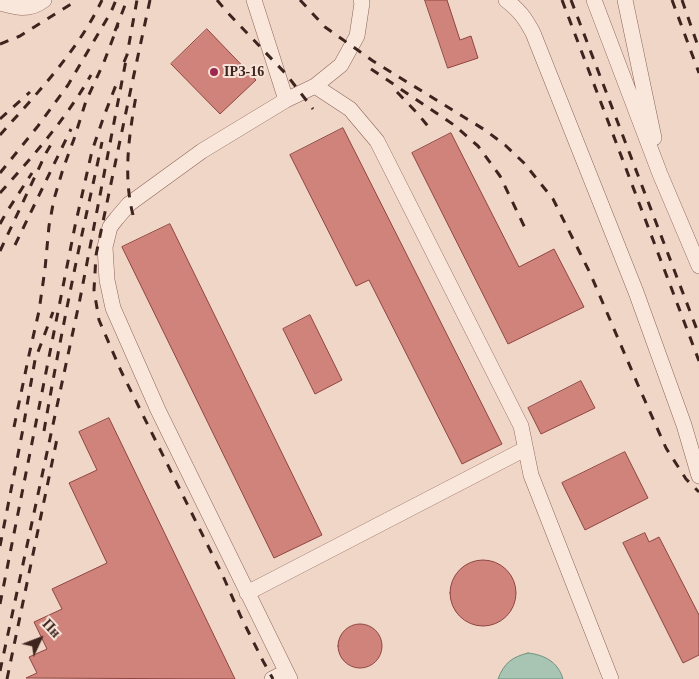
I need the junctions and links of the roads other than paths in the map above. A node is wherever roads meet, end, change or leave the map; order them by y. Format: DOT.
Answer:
graph roads {
  1 [pos="44,0"];
  2 [pos="254,0"];
  3 [pos="361,0"];
  4 [pos="506,0"];
  5 [pos="594,0"];
  6 [pos="625,0"];
  7 [pos="0,3"];
  8 [pos="315,86"];
  9 [pos="286,100"];
  10 [pos="660,174"];
  11 [pos="699,266"];
  12 [pos="525,449"];
  13 [pos="699,476"];
  14 [pos="247,593"];
  15 [pos="288,676"];
  16 [pos="272,679"];
  17 [pos="611,679"];
  1 -- 7 [label="street"];
  2 -- 9 [label="street"];
  3 -- 8 [label="street"];
  4 -- 13 [label="street"];
  5 -- 10 [label="street"];
  6 -- 10 [label="street"];
  8 -- 9 [label="street"];
  8 -- 12 [label="street"];
  9 -- 14 [label="street"];
  10 -- 11 [label="street"];
  12 -- 14 [label="street"];
  12 -- 17 [label="street"];
  14 -- 15 [label="street"];
  15 -- 16 [label="street"];
}
